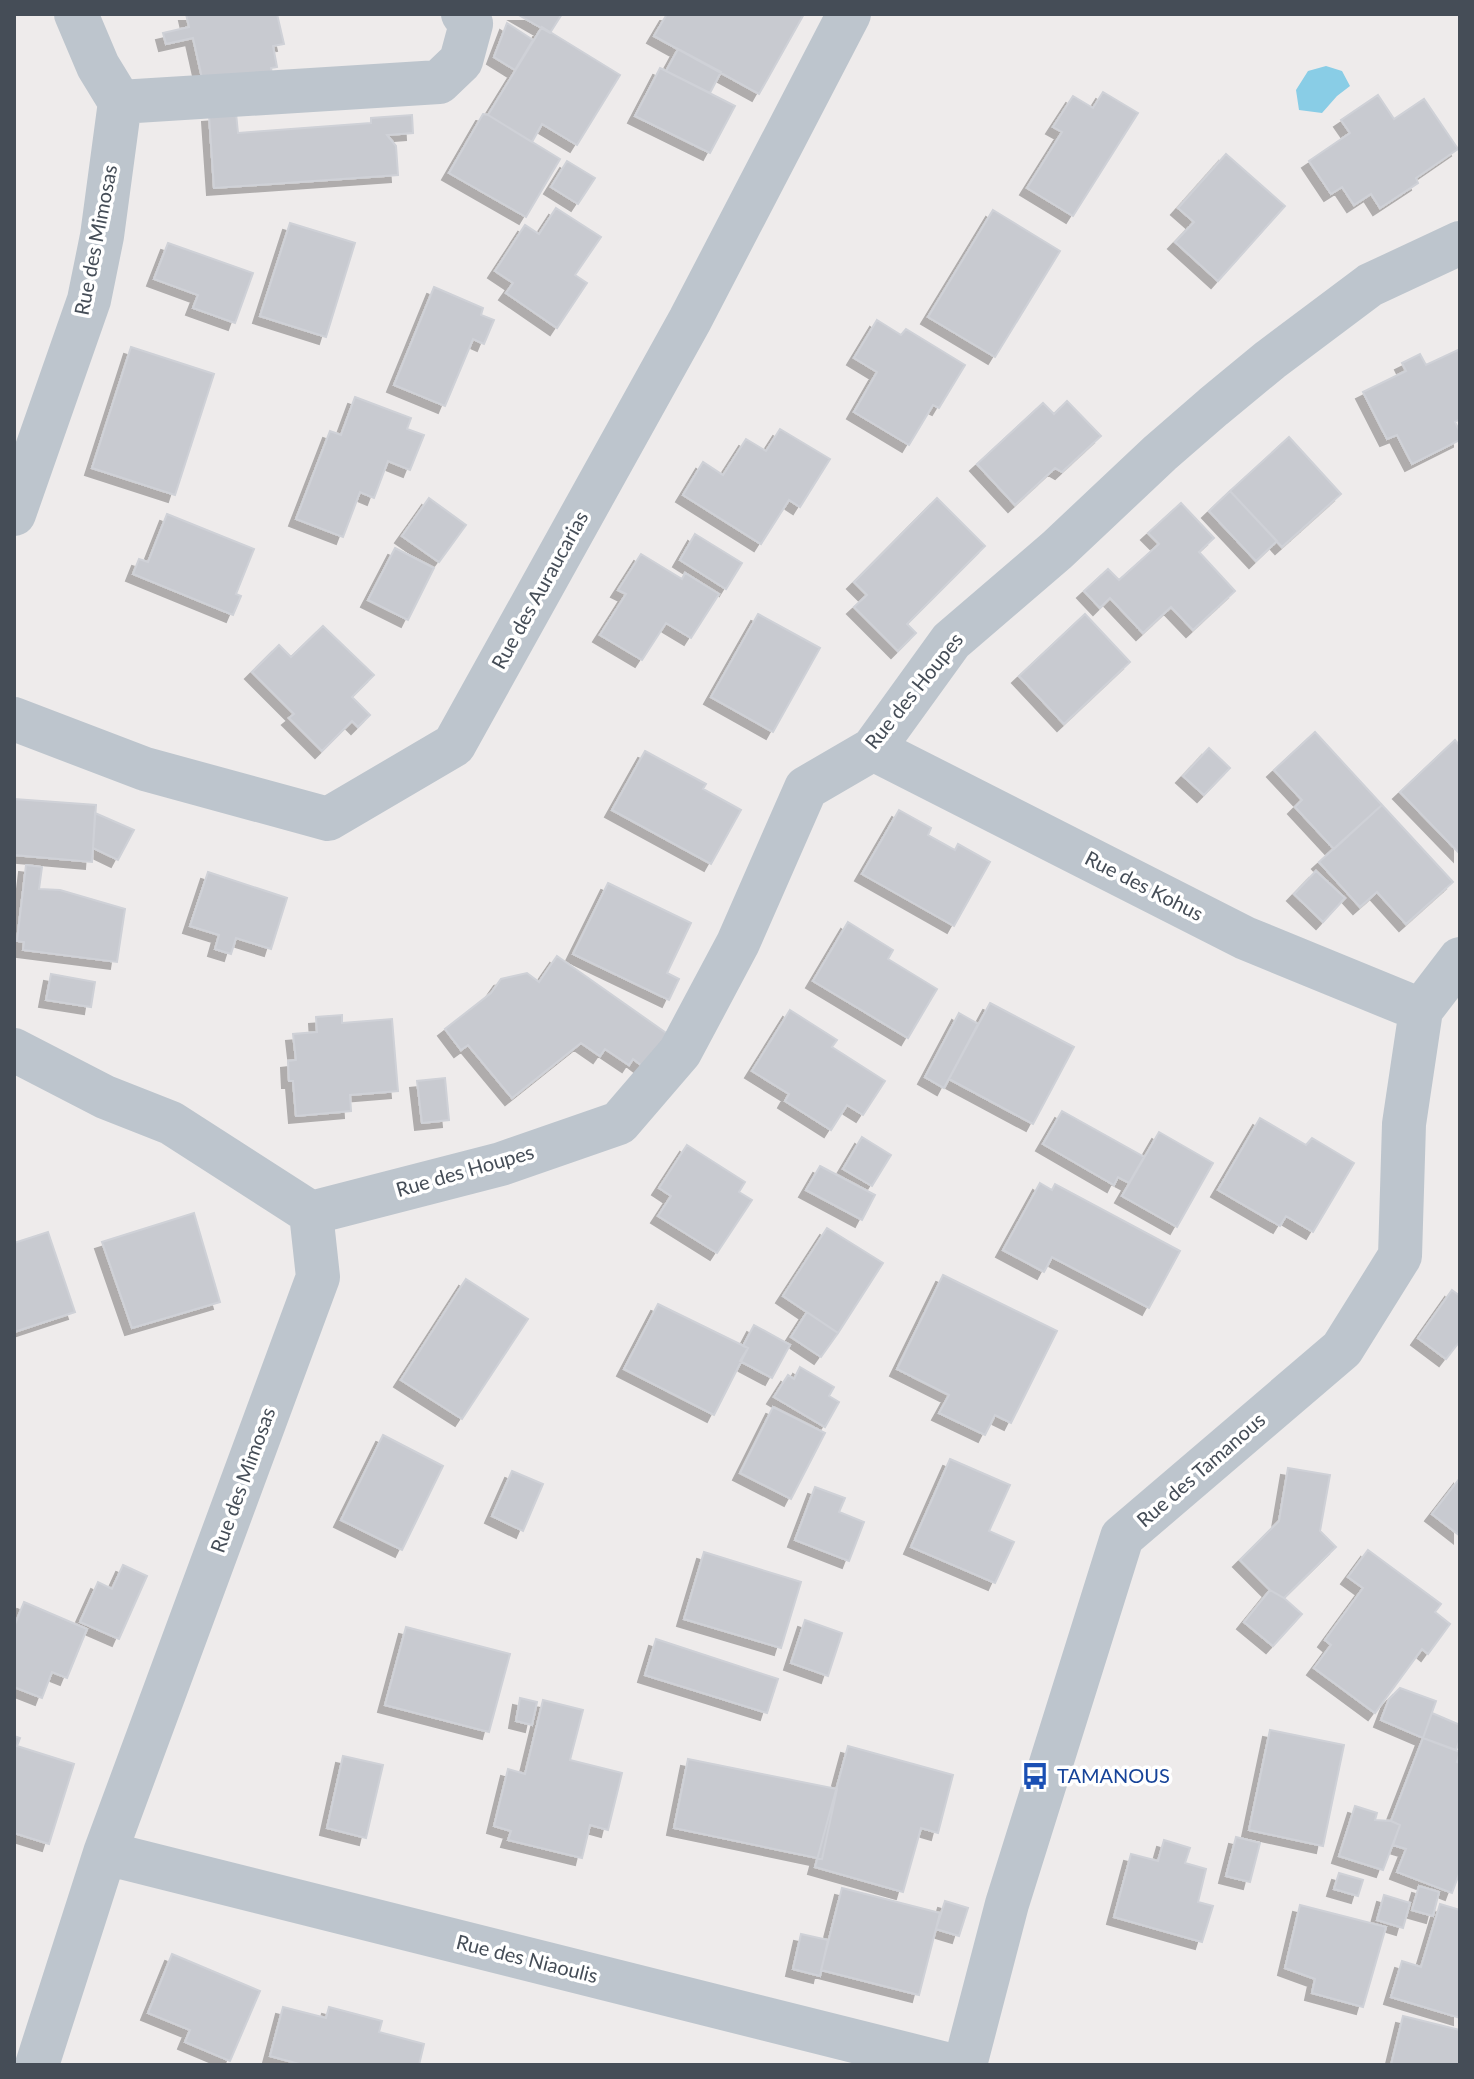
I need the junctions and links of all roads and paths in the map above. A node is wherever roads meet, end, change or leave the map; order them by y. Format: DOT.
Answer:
graph roads {
  1 [pos="76,14"];
  2 [pos="463,14"];
  3 [pos="849,14"];
  4 [pos="120,102"];
  5 [pos="1460,243"];
  6 [pos="14,514"];
  7 [pos="14,719"];
  8 [pos="873,749"];
  9 [pos="1460,959"];
  10 [pos="1421,1010"];
  11 [pos="14,1050"];
  12 [pos="311,1213"];
  13 [pos="105,1853"];
  14 [pos="37,2065"];
  15 [pos="950,2065"];
  16 [pos="965,2065"];
  1 -- 4 [label="street"];
  2 -- 4 [label="street"];
  3 -- 7 [label="street, Rue des Auraucarias"];
  4 -- 6 [label="street, Rue des Mimosas"];
  5 -- 8 [label="street, Rue des Houpes"];
  8 -- 10 [label="street, Rue des Kohus"];
  8 -- 12 [label="street, Rue des Houpes"];
  9 -- 10 [label="street, Rue des Tamanous"];
  10 -- 16 [label="street, Rue des Tamanous"];
  11 -- 12 [label="street"];
  12 -- 13 [label="street, Rue des Mimosas"];
  13 -- 14 [label="street, Rue des Mimosas"];
  13 -- 15 [label="street, Rue des Niaoulis"];
}
